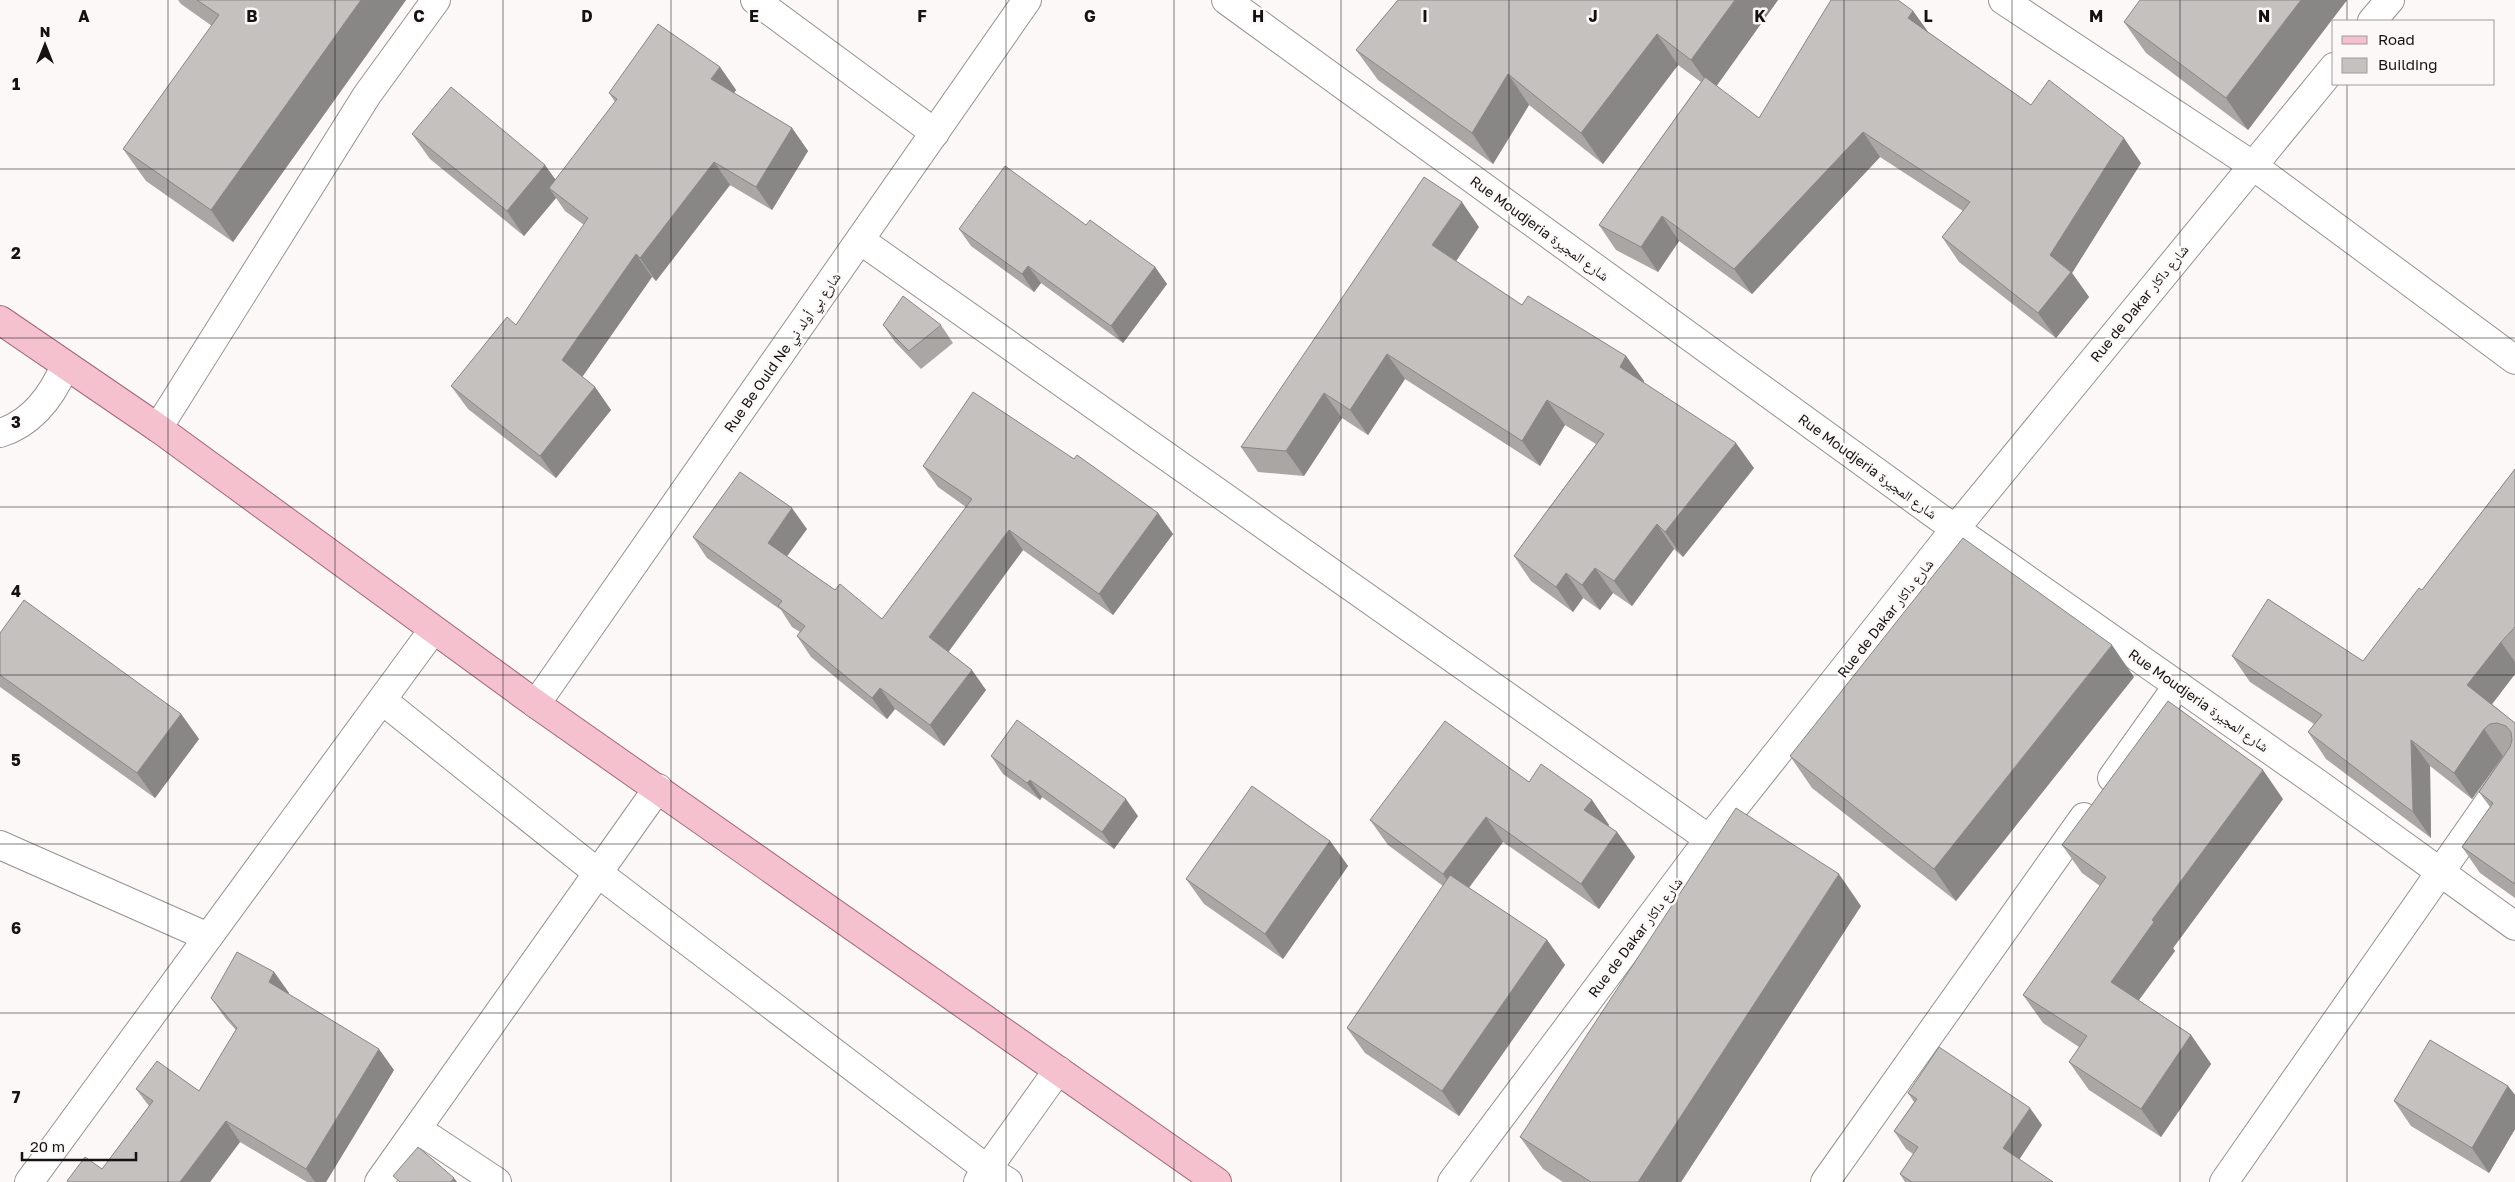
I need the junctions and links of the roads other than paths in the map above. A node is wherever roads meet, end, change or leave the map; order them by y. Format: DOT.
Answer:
graph roads {
  1 [pos="436,0"];
  2 [pos="755,0"];
  3 [pos="1027,0"];
  4 [pos="1226,0"];
  5 [pos="2003,0"];
  6 [pos="2390,0"];
  7 [pos="2373,20"];
  8 [pos="2332,69"];
  9 [pos="935,133"];
  10 [pos="2252,165"];
  11 [pos="860,240"];
  12 [pos="0,320"];
  13 [pos="2515,360"];
  14 [pos="65,366"];
  15 [pos="158,428"];
  16 [pos="0,433"];
  17 [pos="1955,529"];
  18 [pos="433,630"];
  19 [pos="2178,685"];
  20 [pos="382,700"];
  21 [pos="536,704"];
  22 [pos="2515,764"];
  23 [pos="658,788"];
  24 [pos="1709,839"];
  25 [pos="0,845"];
  26 [pos="2439,871"];
  27 [pos="598,874"];
  28 [pos="2515,926"];
  29 [pos="208,937"];
  30 [pos="1058,1070"];
  31 [pos="417,1129"];
  32 [pos="991,1178"];
  33 [pos="30,1182"];
  34 [pos="379,1182"];
  35 [pos="497,1182"];
  36 [pos="1217,1182"];
  37 [pos="1452,1182"];
  38 [pos="1824,1182"];
  39 [pos="2224,1182"];
  1 -- 15 [label="street"];
  2 -- 9 [label="street"];
  3 -- 9 [label="street, Rue Be Ould Ne شارع بي أولد ني"];
  4 -- 17 [label="street, Rue Moudjeria شارع المجيرة"];
  5 -- 10 [label="street"];
  6 -- 7 [label="street"];
  8 -- 10 [label="street, Rue de Dakar شارع داكار"];
  9 -- 11 [label="street, Rue Be Ould Ne شارع بي أولد ني"];
  10 -- 13 [label="street"];
  10 -- 17 [label="street, Rue de Dakar شارع داكار"];
  11 -- 21 [label="street, Rue Be Ould Ne شارع بي أولد ني"];
  11 -- 24 [label="street"];
  12 -- 14 [label="main road"];
  14 -- 15 [label="main road"];
  14 -- 16 [label="street"];
  15 -- 18 [label="main road"];
  17 -- 19 [label="street, Rue Moudjeria شارع المجيرة"];
  17 -- 24 [label="street, Rue de Dakar شارع داكار"];
  18 -- 20 [label="street"];
  18 -- 21 [label="main road"];
  19 -- 26 [label="street, Rue Moudjeria شارع المجيرة"];
  19 -- 38 [label="street"];
  20 -- 27 [label="street"];
  20 -- 29 [label="street"];
  21 -- 23 [label="main road"];
  22 -- 26 [label="street"];
  23 -- 27 [label="street"];
  23 -- 30 [label="main road"];
  24 -- 37 [label="street, Rue de Dakar شارع داكار"];
  25 -- 29 [label="street"];
  26 -- 28 [label="street, Rue Moudjeria شارع المجيرة"];
  26 -- 39 [label="street"];
  27 -- 31 [label="street"];
  27 -- 32 [label="street"];
  29 -- 33 [label="street"];
  30 -- 32 [label="street"];
  30 -- 36 [label="main road"];
  31 -- 34 [label="street"];
  31 -- 35 [label="street"];
}
